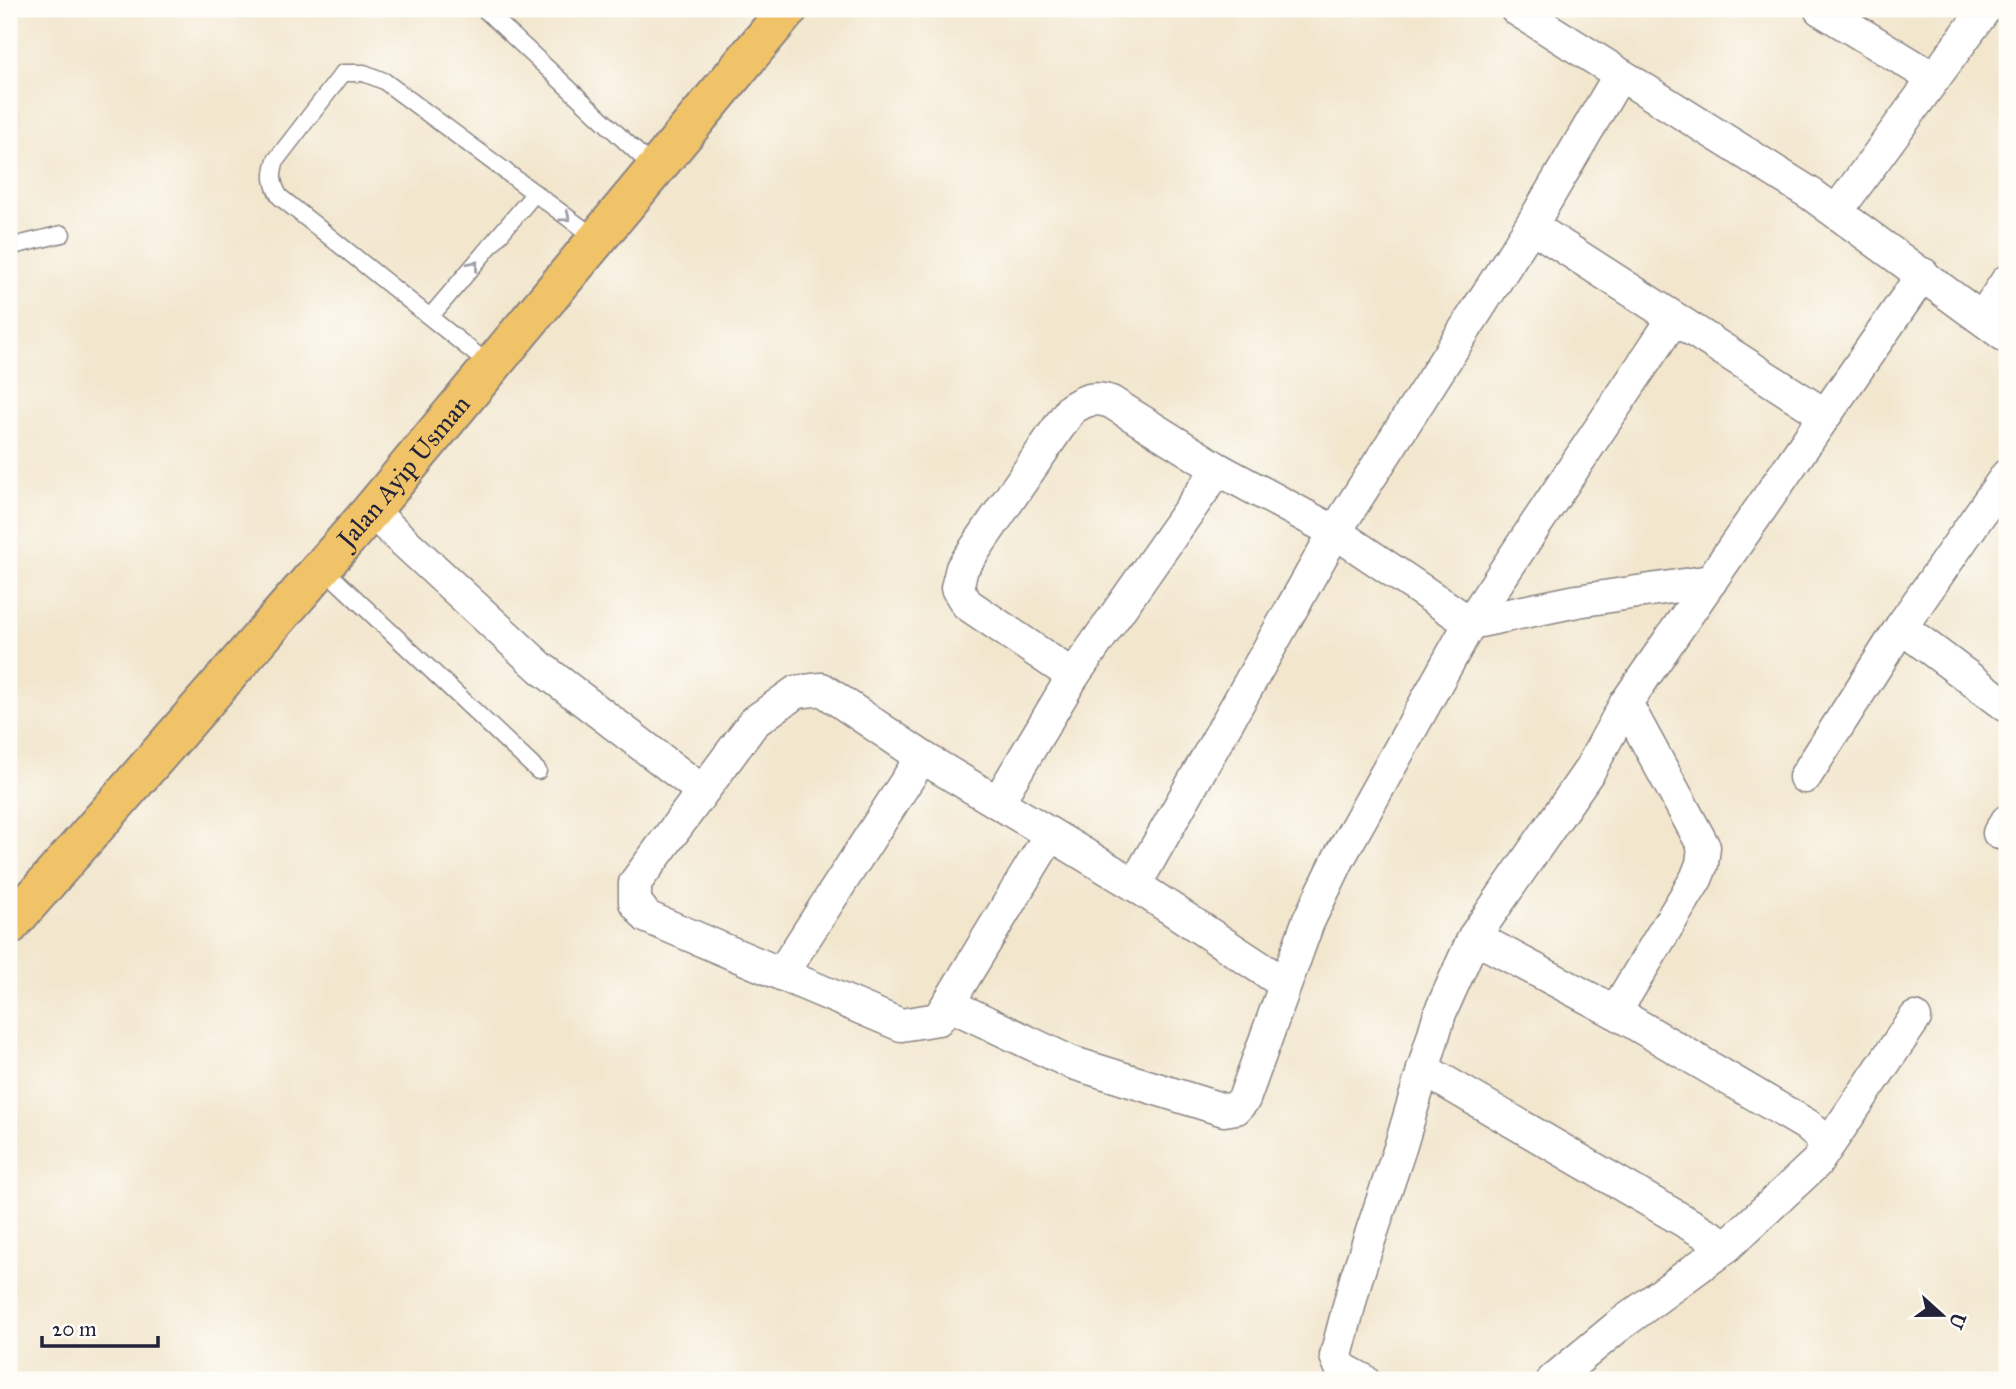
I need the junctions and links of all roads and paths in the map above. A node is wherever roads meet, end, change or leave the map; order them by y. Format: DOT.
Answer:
graph roads {
  1 [pos="484,9"];
  2 [pos="788,9"];
  3 [pos="1516,9"];
  4 [pos="1820,9"];
  5 [pos="1985,9"];
  6 [pos="1619,76"];
  7 [pos="1933,78"];
  8 [pos="656,170"];
  9 [pos="535,193"];
  10 [pos="1837,211"];
  11 [pos="1531,226"];
  12 [pos="62,234"];
  13 [pos="598,240"];
  14 [pos="9,247"];
  15 [pos="1923,274"];
  16 [pos="2007,281"];
  17 [pos="430,317"];
  18 [pos="1983,317"];
  19 [pos="1674,318"];
  20 [pos="2007,337"];
  21 [pos="492,367"];
  22 [pos="1825,415"];
  23 [pos="1218,469"];
  24 [pos="2007,475"];
  25 [pos="371,511"];
  26 [pos="1335,532"];
  27 [pos="321,567"];
  28 [pos="1712,581"];
  29 [pos="1470,623"];
  30 [pos="1901,627"];
  31 [pos="1073,676"];
  32 [pos="1626,703"];
  33 [pos="2007,706"];
  34 [pos="922,757"];
  35 [pos="538,771"];
  36 [pos="1805,777"];
  37 [pos="701,790"];
  38 [pos="998,802"];
  39 [pos="1050,835"];
  40 [pos="1135,885"];
  41 [pos="9,926"];
  42 [pos="1475,937"];
  43 [pos="782,973"];
  44 [pos="1285,984"];
  45 [pos="948,1004"];
  46 [pos="1615,1012"];
  47 [pos="1915,1018"];
  48 [pos="1423,1069"];
  49 [pos="1827,1143"];
  50 [pos="1727,1246"];
  51 [pos="1363,1380"];
  52 [pos="1553,1380"];
  1 -- 8 [label="lane"];
  2 -- 8 [label="main road, Jalan Ayip Usman"];
  3 -- 6 [label="street"];
  4 -- 7 [label="street"];
  5 -- 7 [label="street"];
  6 -- 10 [label="street"];
  6 -- 11 [label="street"];
  7 -- 10 [label="street"];
  8 -- 13 [label="main road, Jalan Ayip Usman"];
  9 -- 13 [label="lane, one-way"];
  17 -- 9 [label="lane, one-way"];
  9 -- 17 [label="lane"];
  10 -- 15 [label="street"];
  11 -- 19 [label="street"];
  11 -- 26 [label="street"];
  12 -- 14 [label="lane"];
  13 -- 21 [label="main road, Jalan Ayip Usman"];
  15 -- 18 [label="street"];
  15 -- 22 [label="street"];
  16 -- 18 [label="street"];
  17 -- 21 [label="lane"];
  18 -- 20 [label="street"];
  19 -- 22 [label="street"];
  19 -- 29 [label="street"];
  21 -- 25 [label="main road, Jalan Ayip Usman"];
  22 -- 28 [label="street"];
  23 -- 26 [label="street"];
  23 -- 31 [label="street"];
  23 -- 31 [label="street"];
  24 -- 30 [label="street"];
  25 -- 27 [label="main road, Jalan Ayip Usman"];
  25 -- 37 [label="street"];
  26 -- 29 [label="street"];
  26 -- 40 [label="street"];
  27 -- 35 [label="lane"];
  27 -- 41 [label="main road, Jalan Ayip Usman"];
  28 -- 29 [label="street"];
  28 -- 32 [label="street"];
  29 -- 44 [label="street"];
  30 -- 33 [label="street"];
  30 -- 36 [label="street"];
  31 -- 38 [label="street"];
  32 -- 42 [label="street"];
  32 -- 46 [label="street"];
  34 -- 37 [label="street"];
  34 -- 38 [label="street"];
  34 -- 43 [label="street"];
  37 -- 43 [label="street"];
  38 -- 39 [label="street"];
  39 -- 40 [label="street"];
  39 -- 45 [label="street"];
  40 -- 44 [label="street"];
  42 -- 46 [label="street"];
  42 -- 48 [label="street"];
  43 -- 45 [label="street"];
  44 -- 45 [label="street"];
  46 -- 49 [label="street"];
  47 -- 49 [label="street"];
  48 -- 50 [label="street"];
  48 -- 51 [label="street"];
  49 -- 50 [label="street"];
  50 -- 52 [label="street"];
}
